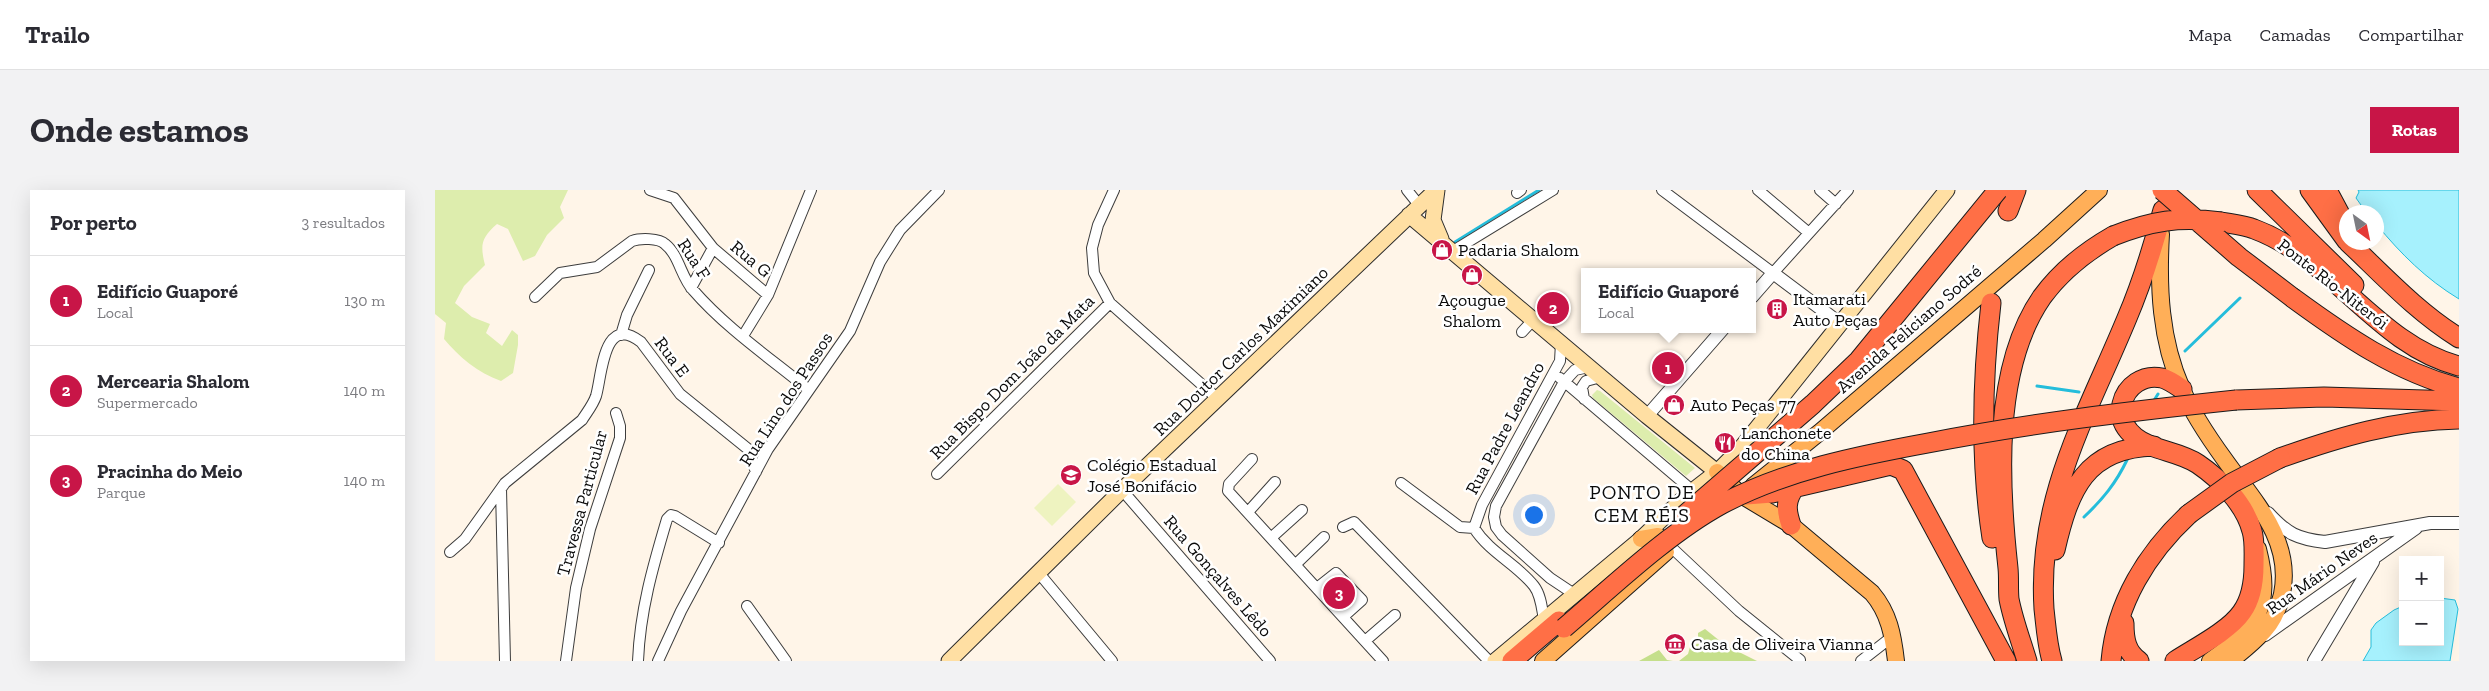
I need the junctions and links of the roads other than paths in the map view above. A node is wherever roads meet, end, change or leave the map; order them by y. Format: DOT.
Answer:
graph roads {
  1 [pos="650,190"];
  2 [pos="811,190"];
  3 [pos="939,190"];
  4 [pos="1114,190"];
  5 [pos="1407,190"];
  6 [pos="1437,190"];
  7 [pos="1553,190"];
  8 [pos="1662,190"];
  9 [pos="1820,190"];
  10 [pos="1848,190"];
  11 [pos="1947,190"];
  12 [pos="1998,190"];
  13 [pos="2012,190"];
  14 [pos="2017,190"];
  15 [pos="2099,190"];
  16 [pos="2164,190"];
  17 [pos="2257,190"];
  18 [pos="2310,190"];
  19 [pos="2327,190"];
  20 [pos="1760,191"];
  21 [pos="1836,204"];
  22 [pos="1414,210"];
  23 [pos="2163,210"];
  24 [pos="2339,211"];
  25 [pos="2339,231"];
  26 [pos="1809,233"];
  27 [pos="1448,247"];
  28 [pos="713,248"];
  29 [pos="2356,250"];
  30 [pos="2363,250"];
  31 [pos="2369,261"];
  32 [pos="649,270"];
  33 [pos="1773,273"];
  34 [pos="691,288"];
  35 [pos="1756,292"];
  36 [pos="768,294"];
  37 [pos="535,297"];
  38 [pos="1110,303"];
  39 [pos="1991,303"];
  40 [pos="1533,320"];
  41 [pos="1841,324"];
  42 [pos="1522,332"];
  43 [pos="1720,333"];
  44 [pos="621,335"];
  45 [pos="743,336"];
  46 [pos="2459,338"];
  47 [pos="1561,344"];
  48 [pos="2455,365"];
  49 [pos="1553,372"];
  50 [pos="1595,372"];
  51 [pos="1564,382"];
  52 [pos="2459,388"];
  53 [pos="2182,389"];
  54 [pos="809,390"];
  55 [pos="1218,399"];
  56 [pos="1584,399"];
  57 [pos="2459,401"];
  58 [pos="616,413"];
  59 [pos="1647,416"];
  60 [pos="2459,419"];
  61 [pos="2156,446"];
  62 [pos="748,449"];
  63 [pos="768,449"];
  64 [pos="1252,459"];
  65 [pos="756,472"];
  66 [pos="1717,472"];
  67 [pos="1771,472"];
  68 [pos="937,474"];
  69 [pos="1275,482"];
  70 [pos="1401,483"];
  71 [pos="1795,487"];
  72 [pos="501,488"];
  73 [pos="1122,490"];
  74 [pos="1693,491"];
  75 [pos="1772,493"];
  76 [pos="1741,495"];
  77 [pos="2259,504"];
  78 [pos="1301,510"];
  79 [pos="1248,512"];
  80 [pos="2459,522"];
  81 [pos="1791,525"];
  82 [pos="2420,526"];
  83 [pos="1343,527"];
  84 [pos="1474,528"];
  85 [pos="2253,532"];
  86 [pos="1272,537"];
  87 [pos="1324,537"];
  88 [pos="1641,539"];
  89 [pos="719,543"];
  90 [pos="1672,548"];
  91 [pos="450,552"];
  92 [pos="2378,556"];
  93 [pos="1658,559"];
  94 [pos="1295,564"];
  95 [pos="1038,572"];
  96 [pos="1317,588"];
  97 [pos="1575,594"];
  98 [pos="2009,598"];
  99 [pos="2127,600"];
  100 [pos="2044,603"];
  101 [pos="747,606"];
  102 [pos="1395,614"];
  103 [pos="1343,617"];
  104 [pos="1556,623"];
  105 [pos="1893,636"];
  106 [pos="1365,641"];
  107 [pos="2245,650"];
  108 [pos="1547,660"];
  109 [pos="1800,660"];
  110 [pos="505,661"];
  111 [pos="566,661"];
  112 [pos="637,661"];
  113 [pos="658,661"];
  114 [pos="786,661"];
  115 [pos="949,661"];
  116 [pos="1112,661"];
  117 [pos="1270,661"];
  118 [pos="1383,661"];
  119 [pos="1489,661"];
  120 [pos="1495,661"];
  121 [pos="1512,661"];
  122 [pos="1525,661"];
  123 [pos="1861,661"];
  124 [pos="1896,661"];
  125 [pos="2006,661"];
  126 [pos="2027,661"];
  127 [pos="2052,661"];
  128 [pos="2111,661"];
  129 [pos="2139,661"];
  130 [pos="2175,661"];
  131 [pos="2210,661"];
  132 [pos="2230,661"];
  133 [pos="2314,661"];
  1 -- 28 [label="street, Rua G"];
  2 -- 36 [label="street"];
  3 -- 54 [label="street, Rua Lino dos Passos"];
  4 -- 38 [label="street"];
  5 -- 22 [label="street"];
  6 -- 22 [label="main road, Rua Doutor Carlos Maximiano"];
  6 -- 27 [label="main road"];
  7 -- 27 [label="street"];
  8 -- 33 [label="street"];
  9 -- 21 [label="street"];
  10 -- 21 [label="street"];
  11 -- 41 [label="main road"];
  12 -- 104 [label="highway, bridge"];
  13 -- 14 [label="highway"];
  15 -- 67 [label="main road, Avenida Feliciano Sodré"];
  16 -- 23 [label="main road"];
  16 -- 52 [label="highway, bridge"];
  17 -- 48 [label="highway"];
  18 -- 25 [label="highway"];
  19 -- 24 [label="highway"];
  20 -- 26 [label="street"];
  21 -- 26 [label="street"];
  22 -- 27 [label="main road"];
  22 -- 55 [label="main road, Rua Doutor Carlos Maximiano"];
  23 -- 53 [label="main road"];
  23 -- 100 [label="highway"];
  26 -- 33 [label="street"];
  27 -- 40 [label="main road"];
  28 -- 34 [label="street, Rua G"];
  28 -- 36 [label="street, Rua G"];
  29 -- 31 [label="highway"];
  30 -- 31 [label="highway"];
  31 -- 46 [label="highway, Ponte Rio-Niterói"];
  32 -- 44 [label="street"];
  33 -- 35 [label="street"];
  33 -- 41 [label="street"];
  34 -- 37 [label="street, Rua F"];
  34 -- 45 [label="street, Rua F"];
  36 -- 45 [label="street"];
  38 -- 55 [label="street"];
  38 -- 68 [label="street, Rua Bispo Dom João da Mata"];
  39 -- 98 [label="highway"];
  40 -- 42 [label="street"];
  40 -- 47 [label="main road"];
  41 -- 66 [label="main road"];
  43 -- 59 [label="street"];
  44 -- 62 [label="street, Rua E"];
  44 -- 72 [label="street"];
  45 -- 54 [label="street, Rua F"];
  47 -- 49 [label="street, Rua Padre Leandro"];
  47 -- 50 [label="main road"];
  48 -- 98 [label="highway, Ponte Rio-Niterói, bridge"];
  49 -- 51 [label="street"];
  49 -- 84 [label="street, Rua Padre Leandro"];
  50 -- 51 [label="street, Rua Padre Leandro"];
  50 -- 56 [label="street"];
  50 -- 59 [label="main road"];
  51 -- 56 [label="street"];
  51 -- 97 [label="street, Rua Padre Leandro"];
  53 -- 61 [label="highway"];
  53 -- 77 [label="main road"];
  54 -- 63 [label="street, Rua Lino dos Passos"];
  55 -- 73 [label="main road, Rua Doutor Carlos Maximiano"];
  56 -- 74 [label="street"];
  57 -- 104 [label="highway, bridge"];
  58 -- 111 [label="street, Travessa Particular"];
  59 -- 66 [label="main road"];
  60 -- 99 [label="highway, bridge"];
  61 -- 85 [label="highway"];
  61 -- 100 [label="highway"];
  62 -- 63 [label="street"];
  62 -- 65 [label="street"];
  63 -- 65 [label="street, Rua Lino dos Passos"];
  64 -- 79 [label="street"];
  65 -- 89 [label="street, Rua Lino dos Passos"];
  66 -- 74 [label="main road"];
  66 -- 76 [label="main road"];
  67 -- 75 [label="main road"];
  67 -- 76 [label="main road, Avenida Feliciano Sodré"];
  69 -- 79 [label="street"];
  70 -- 84 [label="street"];
  71 -- 75 [label="highway"];
  71 -- 81 [label="highway"];
  71 -- 125 [label="highway"];
  72 -- 91 [label="street"];
  72 -- 110 [label="street"];
  73 -- 95 [label="main road, Rua Doutor Carlos Maximiano"];
  73 -- 117 [label="street, Rua Gonçalves Lêdo"];
  74 -- 88 [label="main road"];
  75 -- 76 [label="highway"];
  75 -- 81 [label="main road"];
  76 -- 81 [label="main road"];
  76 -- 90 [label="main road, Avenida Feliciano Sodré"];
  77 -- 82 [label="street, Rua Mário Neves"];
  77 -- 107 [label="main road"];
  78 -- 86 [label="street"];
  79 -- 86 [label="street"];
  80 -- 82 [label="street, Rua Mário Neves"];
  81 -- 105 [label="main road"];
  82 -- 92 [label="street, Rua Mário Neves"];
  83 -- 119 [label="street"];
  84 -- 104 [label="street"];
  85 -- 130 [label="highway"];
  85 -- 131 [label="main road"];
  86 -- 94 [label="street"];
  87 -- 94 [label="street"];
  88 -- 93 [label="main road"];
  88 -- 97 [label="main road"];
  89 -- 112 [label="street"];
  89 -- 113 [label="street, Rua Lino dos Passos"];
  90 -- 93 [label="main road, Avenida Feliciano Sodré"];
  90 -- 109 [label="street"];
  92 -- 107 [label="street, Rua Mário Neves"];
  92 -- 133 [label="street"];
  93 -- 108 [label="main road, Avenida Feliciano Sodré"];
  94 -- 96 [label="street"];
  95 -- 115 [label="main road, Rua Doutor Carlos Maximiano"];
  95 -- 116 [label="street"];
  96 -- 103 [label="street"];
  96 -- 103 [label="street"];
  97 -- 104 [label="main road"];
  98 -- 126 [label="highway"];
  99 -- 128 [label="highway"];
  99 -- 129 [label="highway"];
  100 -- 127 [label="highway"];
  101 -- 114 [label="street"];
  102 -- 106 [label="street"];
  103 -- 106 [label="street"];
  104 -- 120 [label="main road"];
  104 -- 121 [label="highway"];
  104 -- 122 [label="highway"];
  105 -- 123 [label="street"];
  105 -- 124 [label="main road"];
  106 -- 118 [label="street"];
  107 -- 132 [label="main road"];
}
